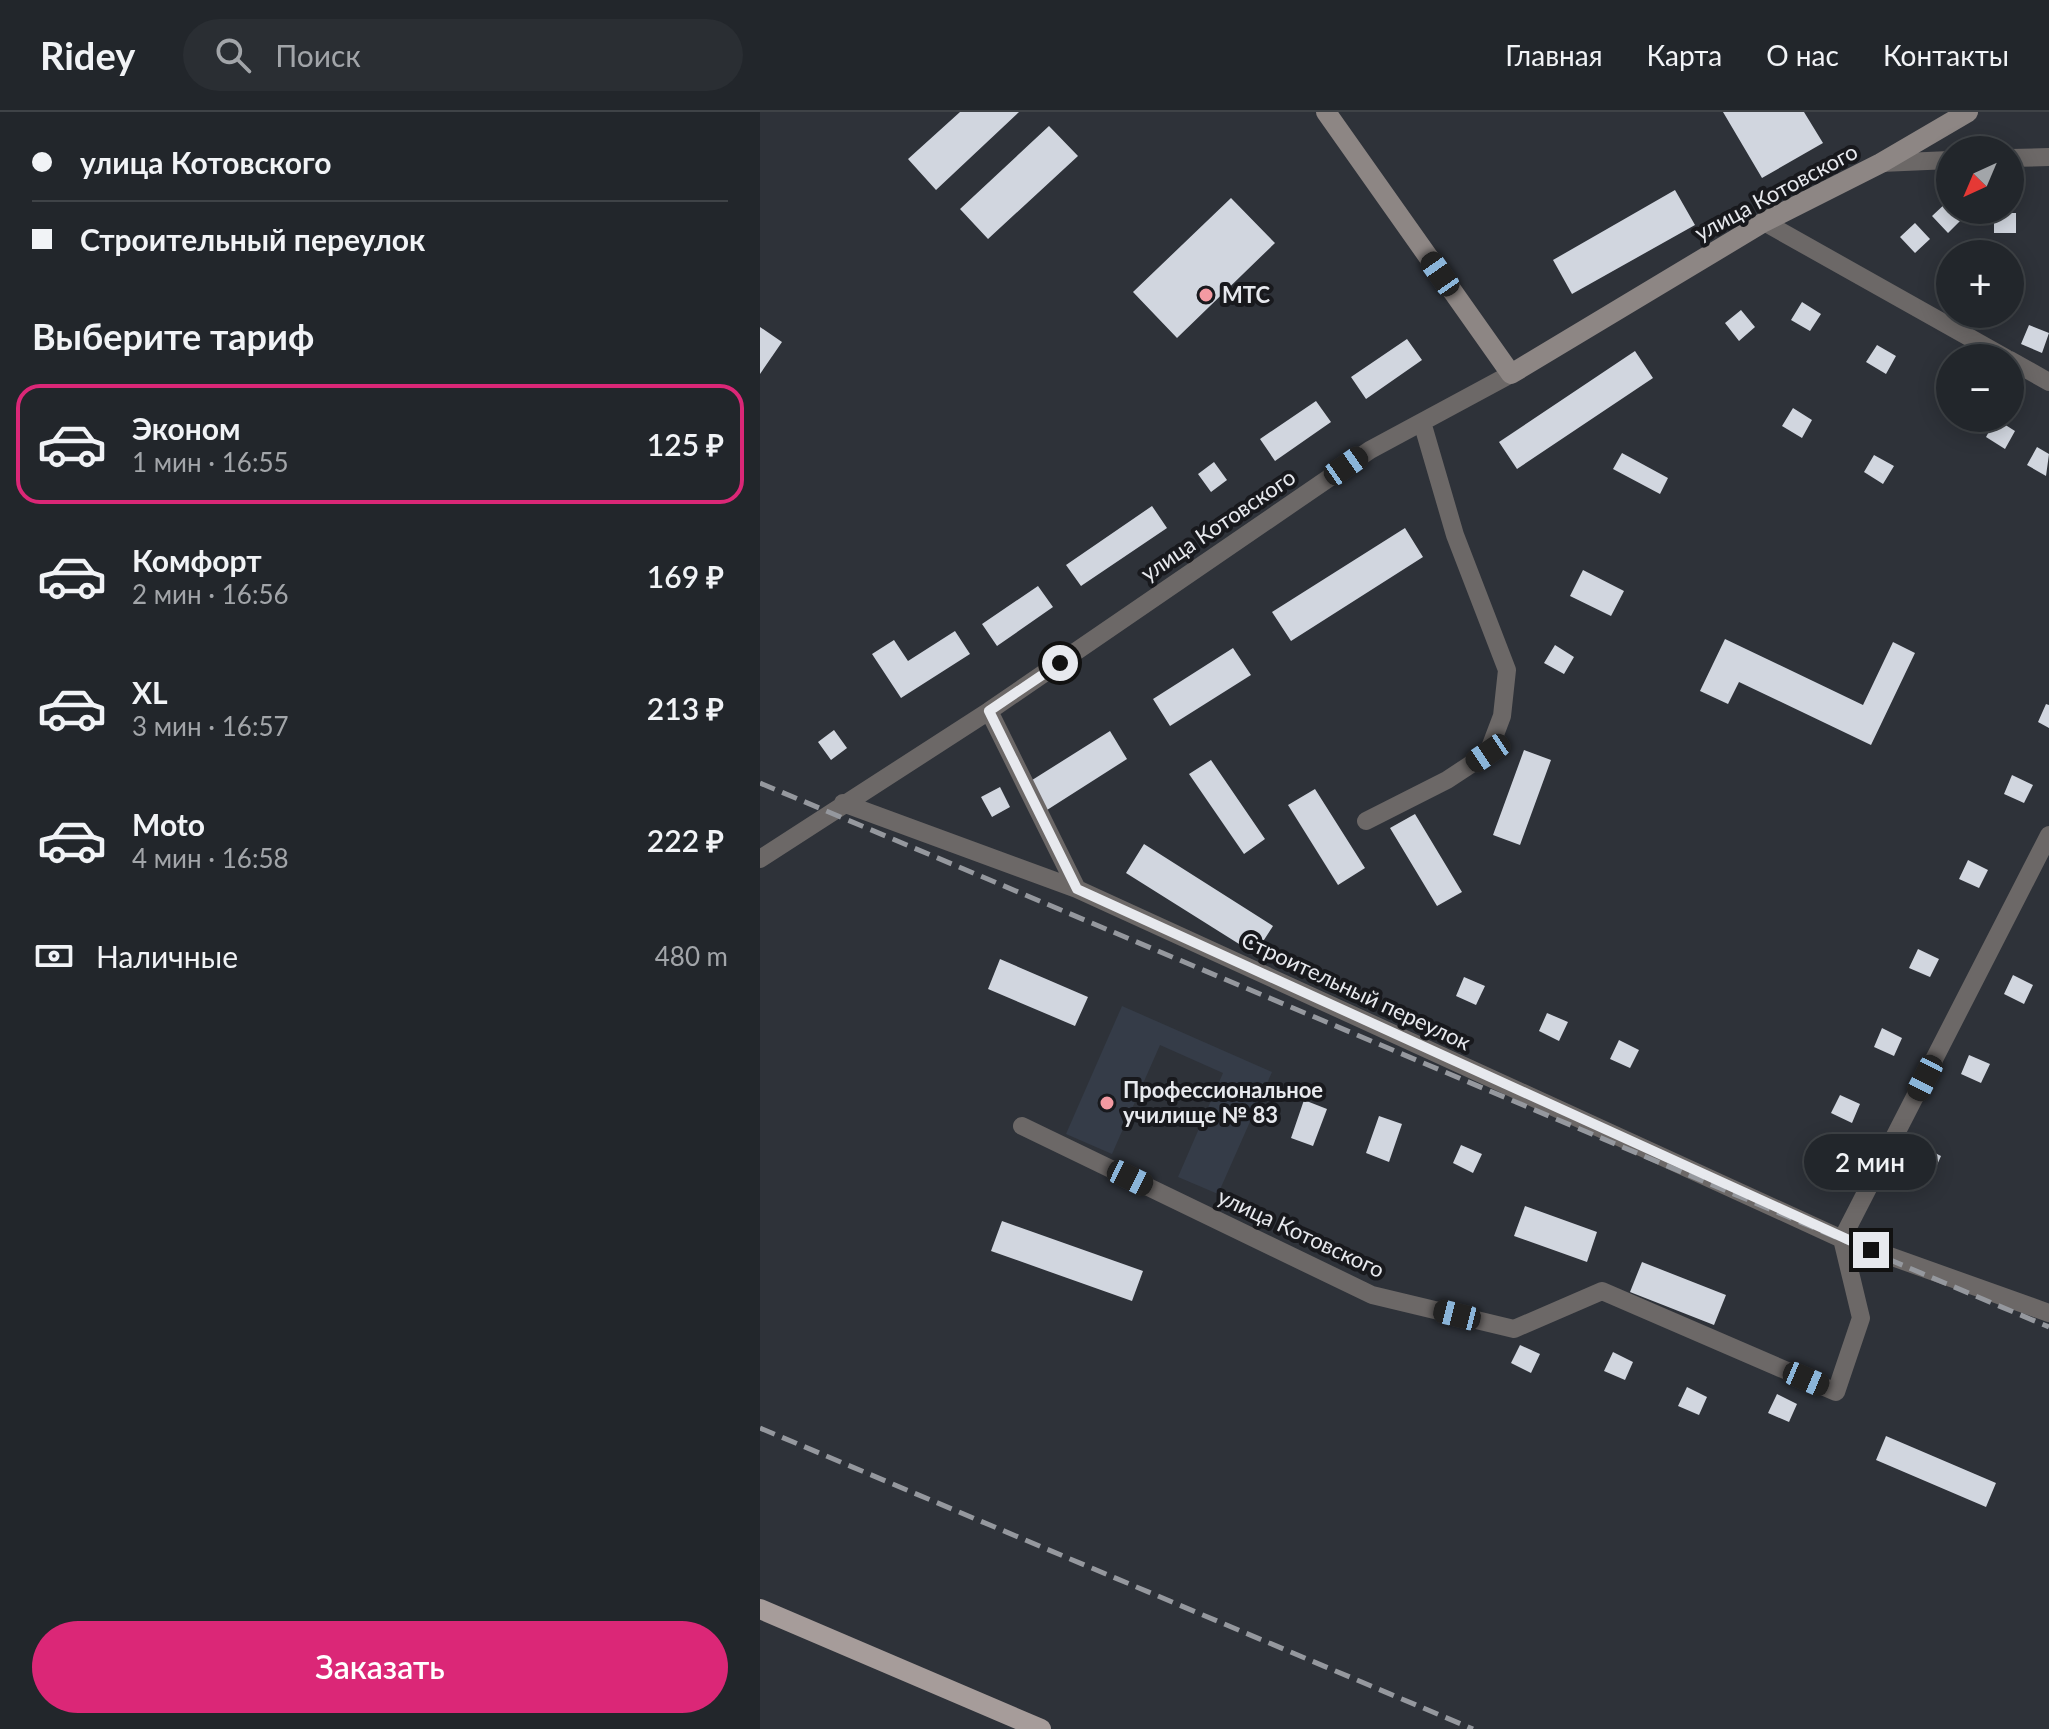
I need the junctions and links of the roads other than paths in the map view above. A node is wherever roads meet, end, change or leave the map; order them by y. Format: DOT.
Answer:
graph roads {
  1 [pos="1326,112"];
  2 [pos="1968,112"];
  3 [pos="2049,157"];
  4 [pos="2024,158"];
  5 [pos="1936,161"];
  6 [pos="1881,163"];
  7 [pos="1764,222"];
  8 [pos="1981,344"];
  9 [pos="2024,368"];
  10 [pos="1511,374"];
  11 [pos="2049,382"];
  12 [pos="1422,422"];
  13 [pos="989,711"];
  14 [pos="843,803"];
  15 [pos="1366,821"];
  16 [pos="2049,835"];
  17 [pos="760,859"];
  18 [pos="1077,889"];
  19 [pos="1022,1126"];
  20 [pos="1842,1239"];
  21 [pos="2049,1313"];
  22 [pos="760,1609"];
  23 [pos="1036,1728"];
  1 -- 10 [label="main road"];
  2 -- 6 [label="main road, улица Котовского"];
  3 -- 4 [label="street"];
  5 -- 6 [label="street"];
  6 -- 7 [label="main road, улица Котовского"];
  7 -- 8 [label="street"];
  7 -- 10 [label="main road, улица Котовского"];
  9 -- 11 [label="street"];
  10 -- 12 [label="street, улица Котовского"];
  12 -- 13 [label="street, улица Котовского"];
  12 -- 15 [label="street"];
  13 -- 14 [label="street, улица Котовского"];
  13 -- 18 [label="street"];
  14 -- 17 [label="street, улица Котовского"];
  14 -- 18 [label="street, Строительный переулок"];
  16 -- 20 [label="street"];
  18 -- 20 [label="street, Строительный переулок"];
  19 -- 20 [label="street, улица Котовского"];
  20 -- 21 [label="street, Строительный переулок"];
  22 -- 23 [label="main road"];
}
